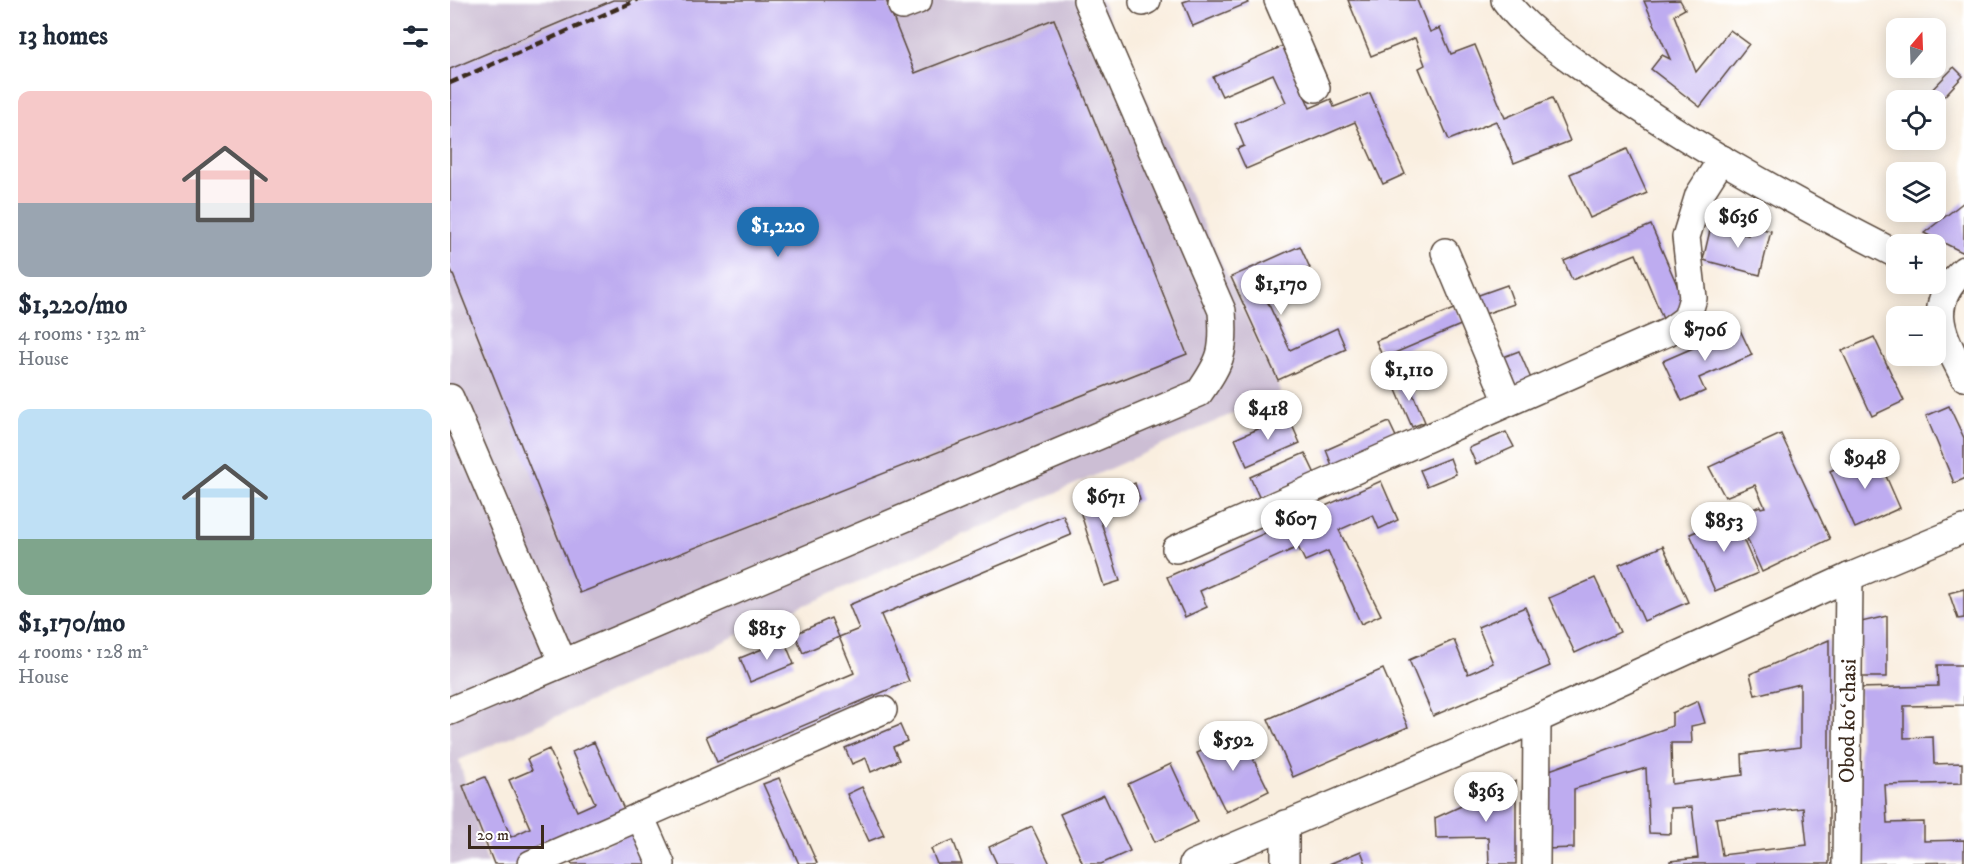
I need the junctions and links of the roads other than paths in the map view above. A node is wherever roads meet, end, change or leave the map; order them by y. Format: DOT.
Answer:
graph roads {
  1 [pos="1087,0"];
  2 [pos="1278,0"];
  3 [pos="1505,0"];
  4 [pos="1316,88"];
  5 [pos="1722,159"];
  6 [pos="1886,249"];
  7 [pos="1445,252"];
  8 [pos="1953,279"];
  9 [pos="1964,377"];
  10 [pos="450,398"];
  11 [pos="1508,402"];
  12 [pos="1964,529"];
  13 [pos="1176,549"];
  14 [pos="1849,577"];
  15 [pos="564,663"];
  16 [pos="883,710"];
  17 [pos="450,711"];
  18 [pos="1536,719"];
  19 [pos="640,816"];
  20 [pos="1285,824"];
  21 [pos="531,864"];
  22 [pos="661,864"];
  23 [pos="1192,864"];
  24 [pos="1285,864"];
  25 [pos="1536,864"];
  26 [pos="1846,864"];
  1 -- 15 [label="street"];
  2 -- 4 [label="street"];
  3 -- 5 [label="street"];
  5 -- 6 [label="street"];
  5 -- 11 [label="street"];
  7 -- 11 [label="street"];
  8 -- 9 [label="street"];
  10 -- 15 [label="street"];
  11 -- 13 [label="street"];
  12 -- 14 [label="street"];
  14 -- 18 [label="street"];
  14 -- 26 [label="street, Obod koʻchasi"];
  15 -- 17 [label="street"];
  16 -- 19 [label="street"];
  18 -- 20 [label="street"];
  18 -- 25 [label="street"];
  19 -- 21 [label="street"];
  19 -- 22 [label="street"];
  20 -- 23 [label="street"];
  20 -- 24 [label="street"];
}
